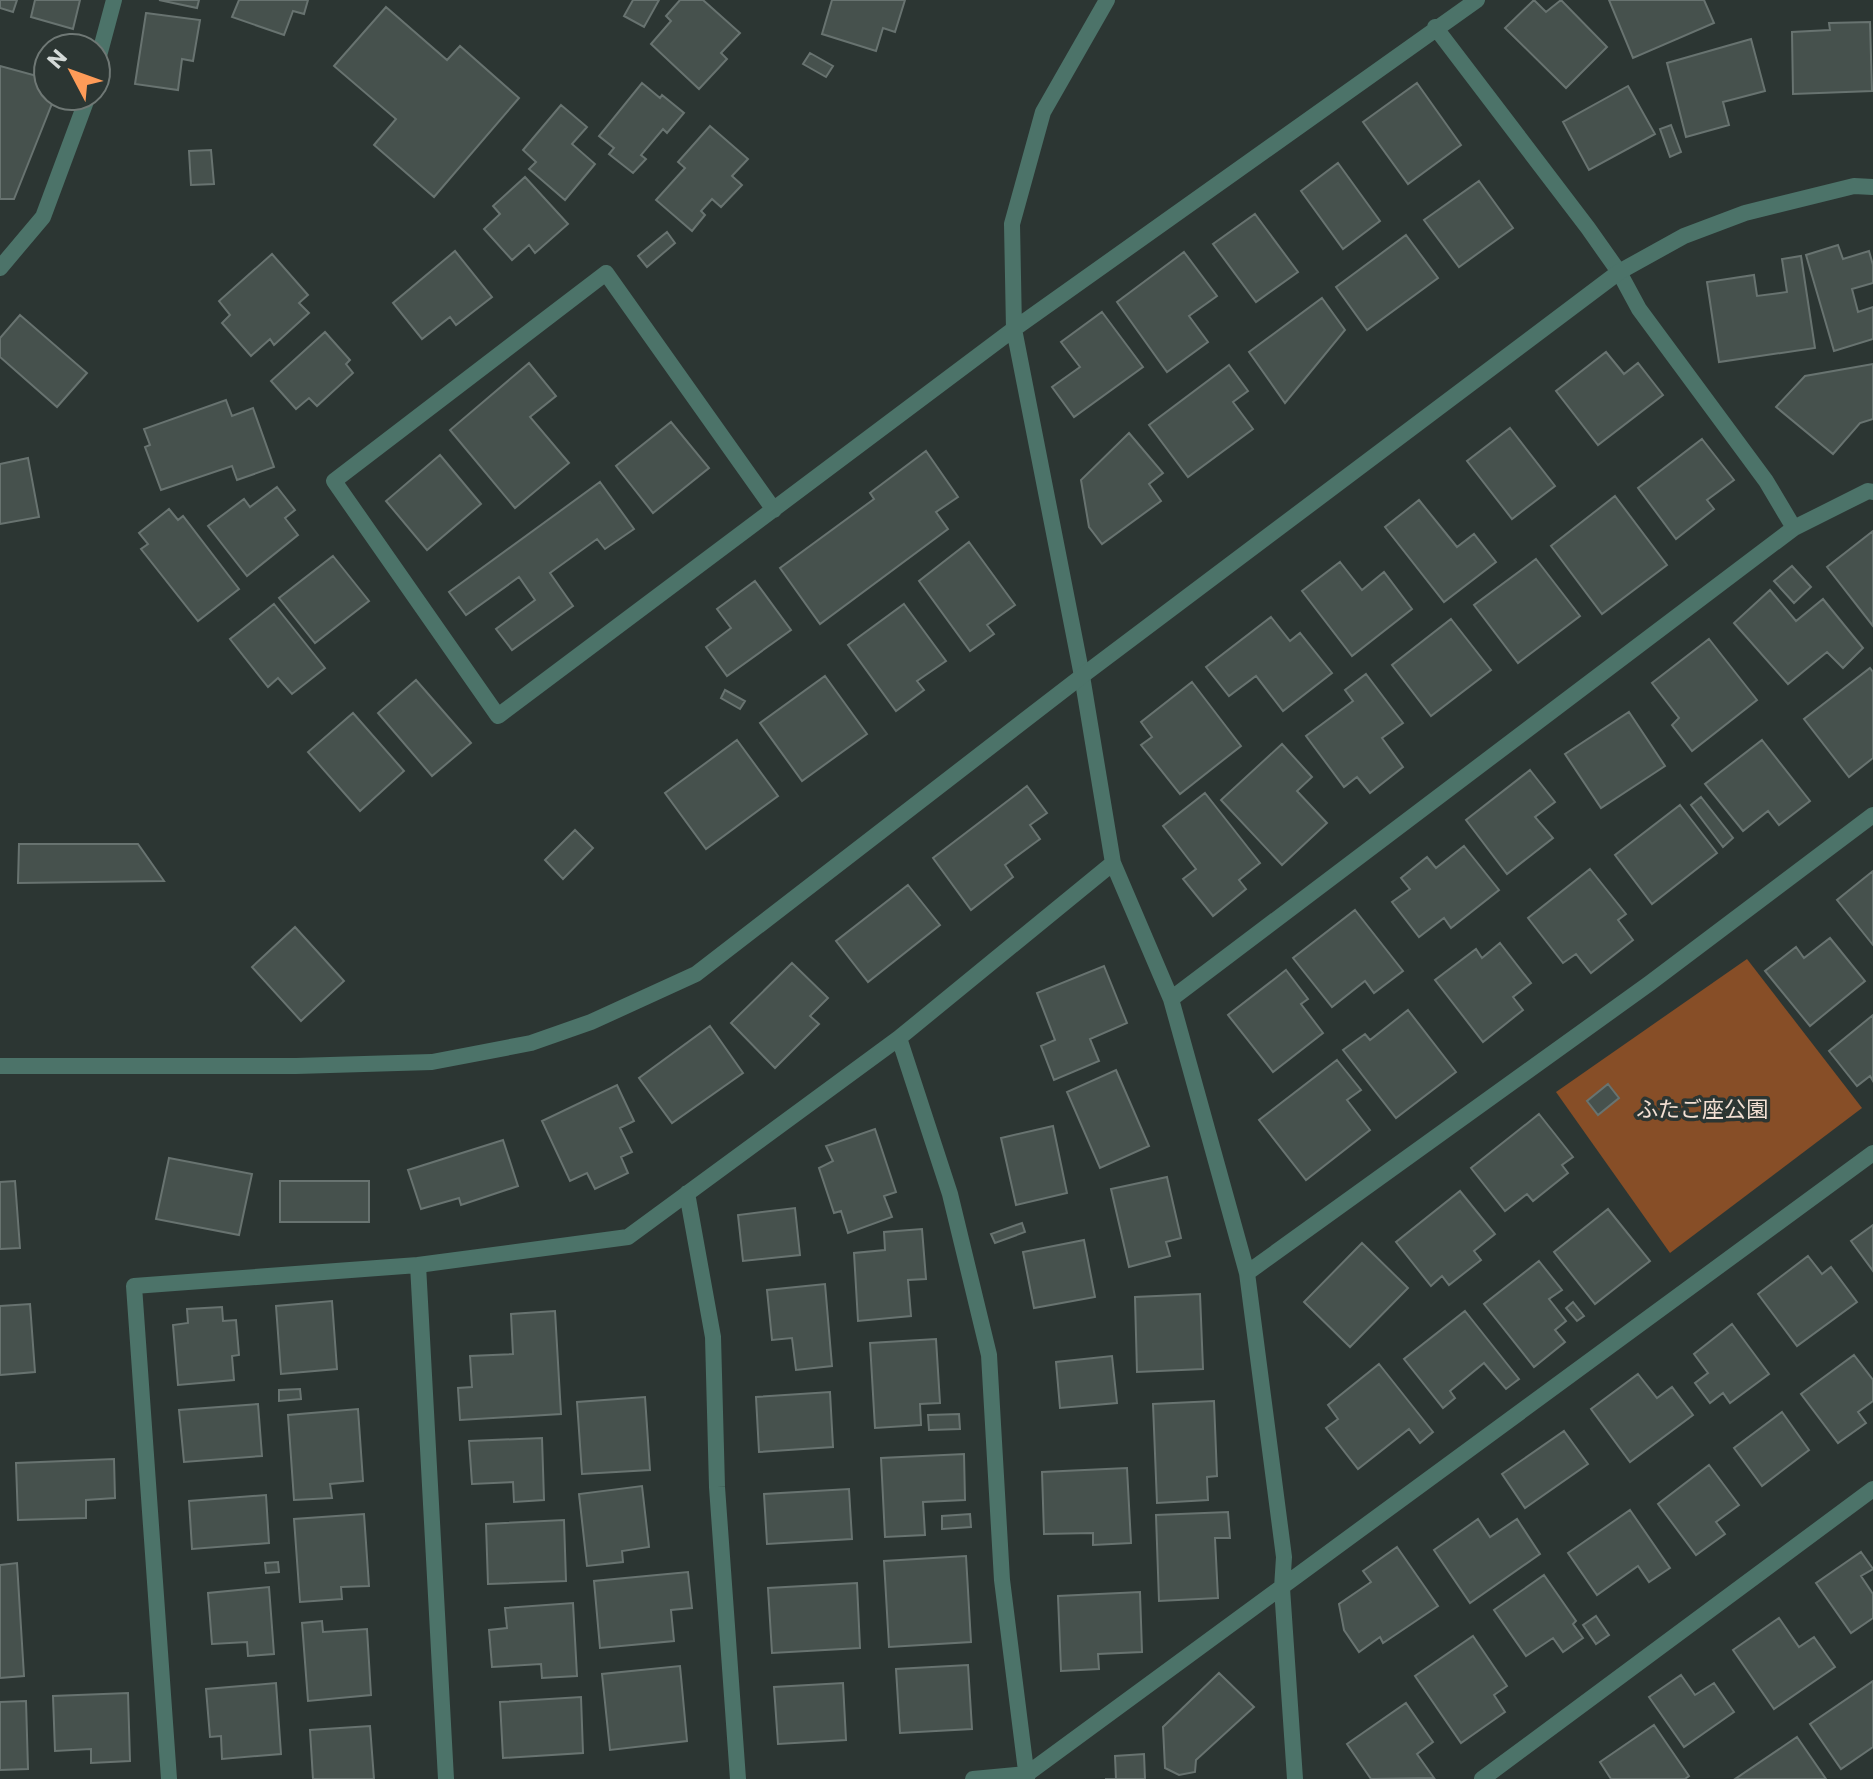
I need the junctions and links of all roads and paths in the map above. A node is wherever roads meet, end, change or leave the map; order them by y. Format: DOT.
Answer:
graph roads {
  1 [pos="114,0"];
  2 [pos="1107,0"];
  3 [pos="1477,0"];
  4 [pos="1435,27"];
  5 [pos="105,32"];
  6 [pos="82,112"];
  7 [pos="1873,187"];
  8 [pos="0,268"];
  9 [pos="1619,272"];
  10 [pos="1014,329"];
  11 [pos="1873,492"];
  12 [pos="774,510"];
  13 [pos="1794,528"];
  14 [pos="1082,676"];
  15 [pos="1873,815"];
  16 [pos="1113,863"];
  17 [pos="1171,999"];
  18 [pos="899,1038"];
  19 [pos="0,1066"];
  20 [pos="1873,1153"];
  21 [pos="687,1193"];
  22 [pos="418,1265"];
  23 [pos="1247,1273"];
  24 [pos="1873,1489"];
  25 [pos="1282,1588"];
  26 [pos="1027,1776"];
  27 [pos="169,1779"];
  28 [pos="446,1779"];
  29 [pos="738,1779"];
  30 [pos="973,1779"];
  31 [pos="1295,1779"];
  32 [pos="1482,1779"];
  1 -- 5 [label="street"];
  2 -- 10 [label="street"];
  3 -- 4 [label="street"];
  4 -- 9 [label="street"];
  4 -- 10 [label="street"];
  6 -- 8 [label="street"];
  7 -- 9 [label="street"];
  9 -- 13 [label="street"];
  9 -- 14 [label="street"];
  10 -- 12 [label="street"];
  10 -- 14 [label="street"];
  11 -- 13 [label="street"];
  12 -- 12 [label="street"];
  13 -- 17 [label="street"];
  14 -- 16 [label="street"];
  14 -- 19 [label="street"];
  15 -- 23 [label="street"];
  16 -- 17 [label="street"];
  16 -- 18 [label="street"];
  17 -- 23 [label="street"];
  18 -- 21 [label="street"];
  18 -- 26 [label="street"];
  20 -- 25 [label="street"];
  21 -- 22 [label="street"];
  21 -- 29 [label="street"];
  22 -- 27 [label="street"];
  22 -- 28 [label="street"];
  23 -- 25 [label="street"];
  24 -- 32 [label="street"];
  25 -- 26 [label="street"];
  25 -- 31 [label="street"];
  26 -- 30 [label="street"];
}
